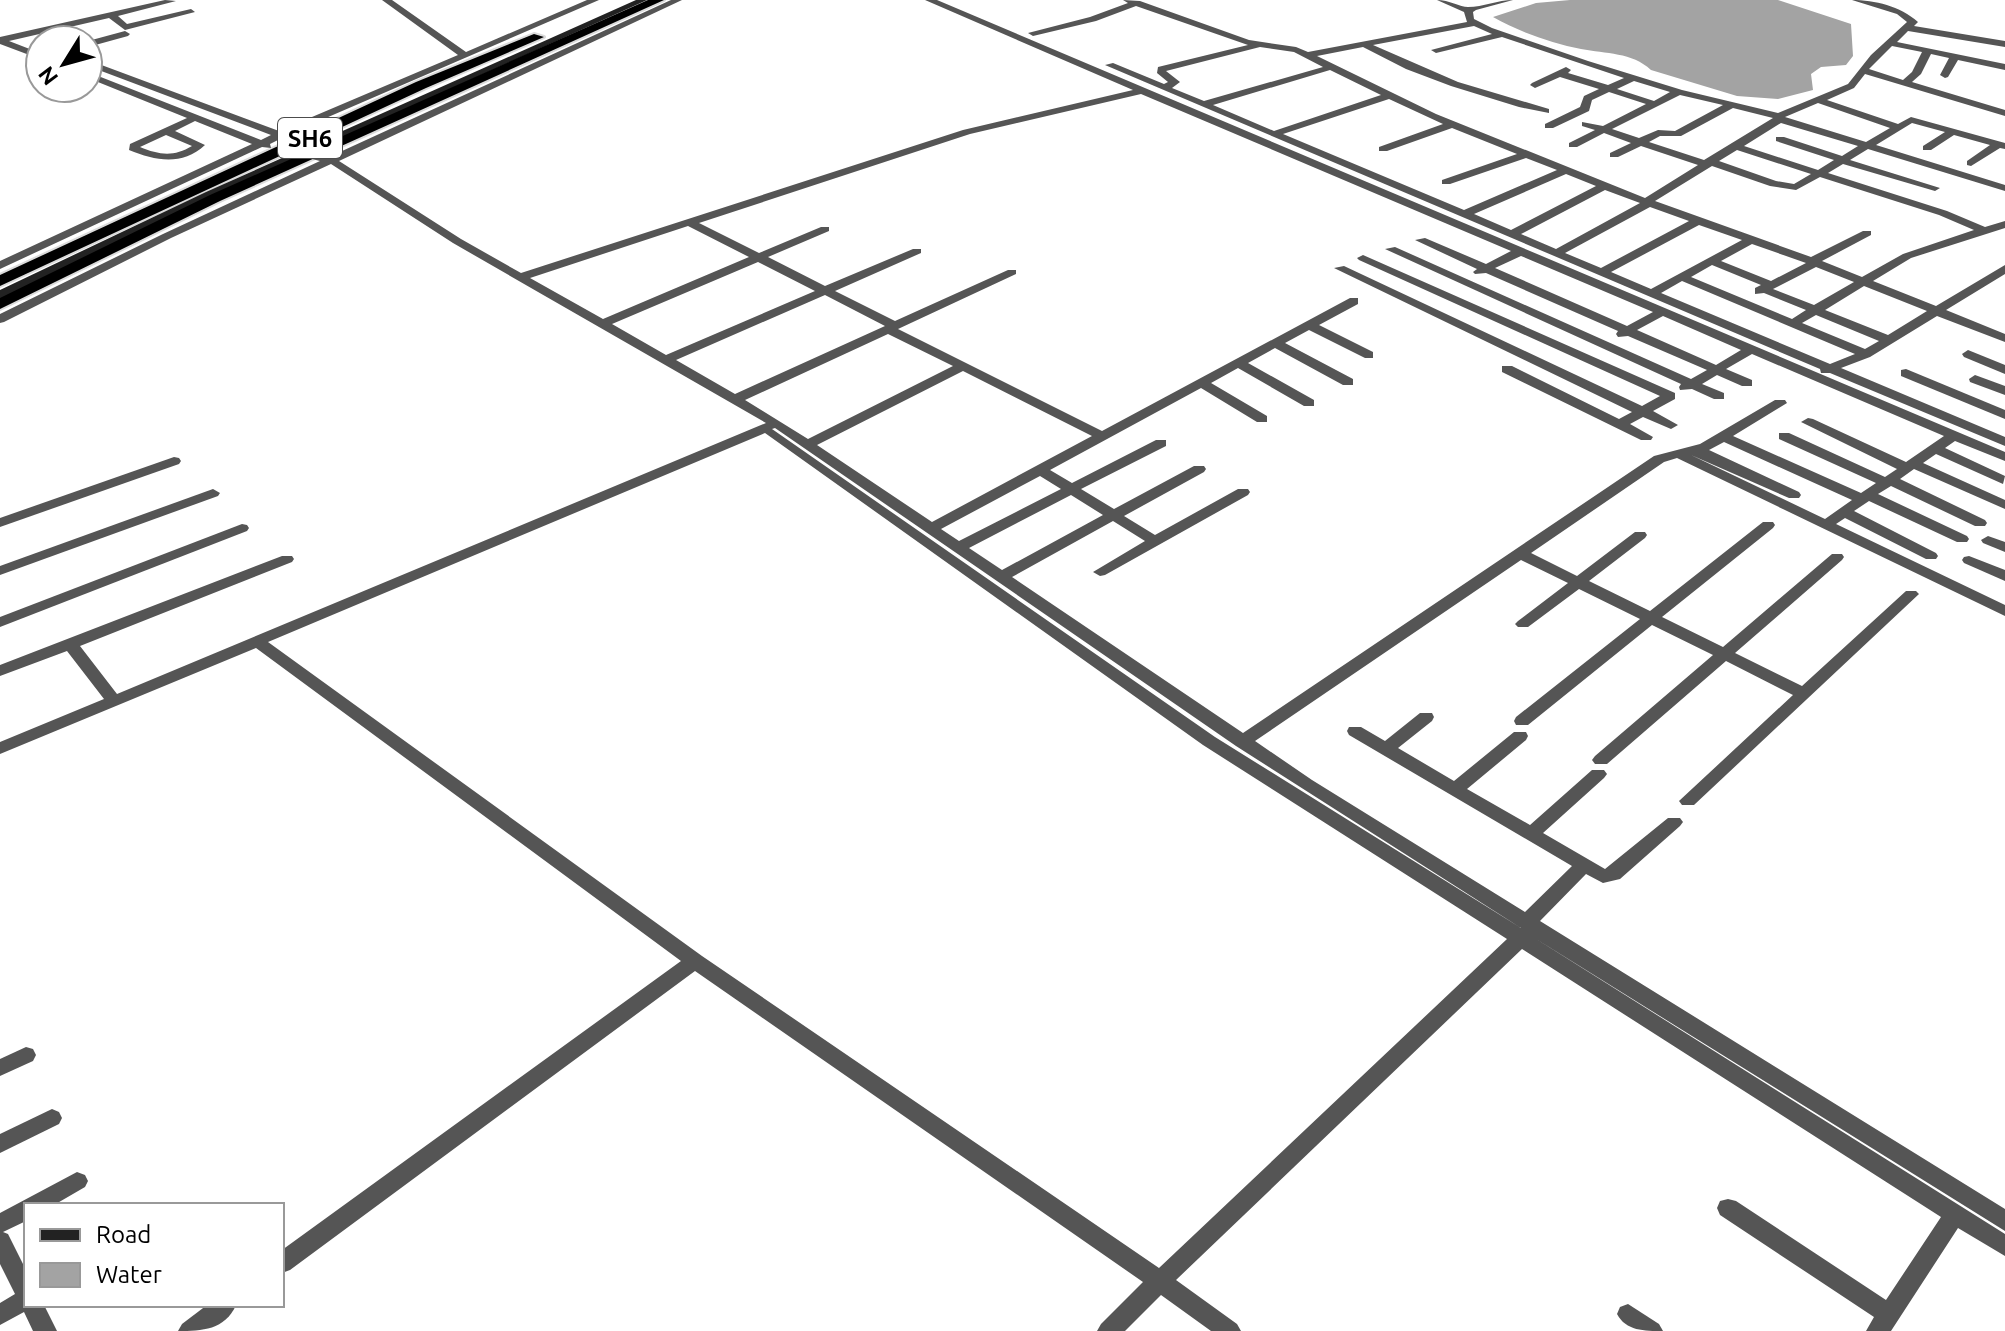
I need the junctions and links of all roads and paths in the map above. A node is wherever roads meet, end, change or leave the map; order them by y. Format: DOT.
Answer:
graph roads {
  1 [pos="386,0"];
  2 [pos="595,0"];
  3 [pos="623,0"];
  4 [pos="632,0"];
  5 [pos="643,0"];
  6 [pos="658,0"];
  7 [pos="678,0"];
  8 [pos="1441,0"];
  9 [pos="1509,0"];
  10 [pos="1856,0"];
  11 [pos="172,1"];
  12 [pos="943,1"];
  13 [pos="1132,2"];
  14 [pos="157,5"];
  15 [pos="134,10"];
  16 [pos="1468,11"];
  17 [pos="191,12"];
  18 [pos="111,15"];
  19 [pos="172,16"];
  20 [pos="89,20"];
  21 [pos="148,22"];
  22 [pos="1474,23"];
  23 [pos="71,24"];
  24 [pos="1907,28"];
  25 [pos="0,30"];
  26 [pos="1033,33"];
  27 [pos="125,34"];
  28 [pos="24,35"];
  29 [pos="1502,35"];
  30 [pos="17,36"];
  31 [pos="112,38"];
  32 [pos="24,39"];
  33 [pos="0,40"];
  34 [pos="104,40"];
  35 [pos="1890,43"];
  36 [pos="2005,44"];
  37 [pos="1261,45"];
  38 [pos="1367,46"];
  39 [pos="24,50"];
  40 [pos="1436,50"];
  41 [pos="1928,50"];
  42 [pos="1309,55"];
  43 [pos="1956,55"];
  44 [pos="466,56"];
  45 [pos="1582,62"];
  46 [pos="2005,67"];
  47 [pos="1328,68"];
  48 [pos="104,69"];
  49 [pos="1864,71"];
  50 [pos="1559,73"];
  51 [pos="1945,75"];
  52 [pos="1633,78"];
  53 [pos="104,81"];
  54 [pos="1905,83"];
  55 [pos="1535,85"];
  56 [pos="147,86"];
  57 [pos="1161,86"];
  58 [pos="1608,89"];
  59 [pos="1143,91"];
  60 [pos="131,92"];
  61 [pos="1679,92"];
  62 [pos="1389,96"];
  63 [pos="1821,101"];
  64 [pos="1204,104"];
  65 [pos="1655,104"];
  66 [pos="1731,105"];
  67 [pos="1545,111"];
  68 [pos="2005,113"];
  69 [pos="196,117"];
  70 [pos="1779,117"];
  71 [pos="1452,124"];
  72 [pos="1586,124"];
  73 [pos="1830,124"];
  74 [pos="1549,126"];
  75 [pos="1898,127"];
  76 [pos="1604,130"];
  77 [pos="166,131"];
  78 [pos="1819,131"];
  79 [pos="1954,131"];
  80 [pos="1274,134"];
  81 [pos="1780,139"];
  82 [pos="1639,142"];
  83 [pos="261,143"];
  84 [pos="280,143"];
  85 [pos="1573,145"];
  86 [pos="2002,145"];
  87 [pos="1734,146"];
  88 [pos="1868,146"];
  89 [pos="1927,148"];
  90 [pos="1383,149"];
  91 [pos="1527,154"];
  92 [pos="1614,155"];
  93 [pos="312,156"];
  94 [pos="329,161"];
  95 [pos="1844,161"];
  96 [pos="1707,163"];
  97 [pos="1971,163"];
  98 [pos="1566,170"];
  99 [pos="1821,175"];
  100 [pos="1446,182"];
  101 [pos="1604,186"];
  102 [pos="2003,186"];
  103 [pos="1935,188"];
  104 [pos="1648,203"];
  105 [pos="1465,214"];
  106 [pos="1697,221"];
  107 [pos="691,223"];
  108 [pos="2005,224"];
  109 [pos="825,229"];
  110 [pos="1985,231"];
  111 [pos="1867,233"];
  112 [pos="1512,234"];
  113 [pos="1421,240"];
  114 [pos="1751,240"];
  115 [pos="1391,249"];
  116 [pos="917,251"];
  117 [pos="1521,251"];
  118 [pos="1556,253"];
  119 [pos="758,257"];
  120 [pos="1363,258"];
  121 [pos="1712,261"];
  122 [pos="1814,262"];
  123 [pos="0,265"];
  124 [pos="1340,268"];
  125 [pos="1486,268"];
  126 [pos="2005,269"];
  127 [pos="1012,272"];
  128 [pos="1602,272"];
  129 [pos="1682,277"];
  130 [pos="0,281"];
  131 [pos="1461,281"];
  132 [pos="528,282"];
  133 [pos="1863,282"];
  134 [pos="1767,287"];
  135 [pos="0,289"];
  136 [pos="825,291"];
  137 [pos="1438,293"];
  138 [pos="1652,293"];
  139 [pos="0,295"];
  140 [pos="1354,301"];
  141 [pos="1740,301"];
  142 [pos="0,304"];
  143 [pos="1415,304"];
  144 [pos="1815,310"];
  145 [pos="1934,310"];
  146 [pos="1663,311"];
  147 [pos="1694,311"];
  148 [pos="1398,313"];
  149 [pos="0,319"];
  150 [pos="1680,319"];
  151 [pos="604,323"];
  152 [pos="1793,323"];
  153 [pos="1309,325"];
  154 [pos="892,327"];
  155 [pos="1629,331"];
  156 [pos="2005,338"];
  157 [pos="1888,340"];
  158 [pos="1275,343"];
  159 [pos="1603,344"];
  160 [pos="1751,349"];
  161 [pos="1866,354"];
  162 [pos="1968,354"];
  163 [pos="1369,355"];
  164 [pos="1580,356"];
  165 [pos="666,360"];
  166 [pos="1238,363"];
  167 [pos="964,366"];
  168 [pos="1715,368"];
  169 [pos="1831,368"];
  170 [pos="1507,369"];
  171 [pos="2005,370"];
  172 [pos="1556,371"];
  173 [pos="1906,373"];
  174 [pos="1813,375"];
  175 [pos="1975,379"];
  176 [pos="1348,382"];
  177 [pos="1201,383"];
  178 [pos="1747,383"];
  179 [pos="1534,384"];
  180 [pos="1692,384"];
  181 [pos="2005,391"];
  182 [pos="1670,396"];
  183 [pos="1719,396"];
  184 [pos="734,400"];
  185 [pos="1309,403"];
  186 [pos="1780,403"];
  187 [pos="1640,411"];
  188 [pos="2005,415"];
  189 [pos="1262,419"];
  190 [pos="1808,422"];
  191 [pos="1620,424"];
  192 [pos="1671,425"];
  193 [pos="770,426"];
  194 [pos="1955,435"];
  195 [pos="1102,436"];
  196 [pos="1722,436"];
  197 [pos="1784,436"];
  198 [pos="2001,436"];
  199 [pos="1646,437"];
  200 [pos="1161,443"];
  201 [pos="808,444"];
  202 [pos="1936,449"];
  203 [pos="1697,450"];
  204 [pos="1679,454"];
  205 [pos="2005,457"];
  206 [pos="174,461"];
  207 [pos="1911,466"];
  208 [pos="1199,469"];
  209 [pos="1040,470"];
  210 [pos="2003,480"];
  211 [pos="1888,482"];
  212 [pos="1071,489"];
  213 [pos="1243,492"];
  214 [pos="213,493"];
  215 [pos="1794,495"];
  216 [pos="1865,497"];
  217 [pos="2005,505"];
  218 [pos="1844,512"];
  219 [pos="1114,515"];
  220 [pos="0,523"];
  221 [pos="1980,523"];
  222 [pos="1768,525"];
  223 [pos="1825,525"];
  224 [pos="242,528"];
  225 [pos="930,529"];
  226 [pos="1640,535"];
  227 [pos="1962,539"];
  228 [pos="1988,540"];
  229 [pos="1155,541"];
  230 [pos="957,548"];
  231 [pos="2005,548"];
  232 [pos="1519,553"];
  233 [pos="1931,556"];
  234 [pos="1837,557"];
  235 [pos="287,559"];
  236 [pos="1969,560"];
  237 [pos="0,571"];
  238 [pos="1100,572"];
  239 [pos="2005,576"];
  240 [pos="1000,577"];
  241 [pos="1578,583"];
  242 [pos="1911,594"];
  243 [pos="2005,611"];
  244 [pos="1651,619"];
  245 [pos="0,622"];
  246 [pos="1523,624"];
  247 [pos="258,642"];
  248 [pos="70,644"];
  249 [pos="1726,656"];
  250 [pos="0,671"];
  251 [pos="1803,693"];
  252 [pos="114,701"];
  253 [pos="1426,717"];
  254 [pos="1355,731"];
  255 [pos="1242,742"];
  256 [pos="0,748"];
  257 [pos="1386,749"];
  258 [pos="1455,790"];
  259 [pos="1688,801"];
  260 [pos="1674,822"];
  261 [pos="1531,834"];
  262 [pos="1583,866"];
  263 [pos="1527,929"];
  264 [pos="695,961"];
  265 [pos="26,1055"];
  266 [pos="0,1068"];
  267 [pos="52,1118"];
  268 [pos="0,1144"];
  269 [pos="77,1181"];
  270 [pos="38,1203"];
  271 [pos="1728,1208"];
  272 [pos="24,1211"];
  273 [pos="1955,1215"];
  274 [pos="2005,1221"];
  275 [pos="0,1224"];
  276 [pos="0,1241"];
  277 [pos="2005,1246"];
  278 [pos="284,1262"];
  279 [pos="1160,1281"];
  280 [pos="24,1289"];
  281 [pos="24,1300"];
  282 [pos="33,1307"];
  283 [pos="222,1307"];
  284 [pos="1628,1314"];
  285 [pos="0,1315"];
  286 [pos="1884,1323"];
  287 [pos="45,1331"];
  288 [pos="190,1331"];
  289 [pos="1109,1331"];
  290 [pos="1229,1331"];
  291 [pos="1651,1331"];
  1 -- 44 [label="street"];
  2 -- 44 [label="street"];
  3 -- 84 [label="highway, SH6"];
  4 -- 135 [label="main road"];
  5 -- 139 [label="main road"];
  6 -- 93 [label="highway"];
  7 -- 94 [label="street"];
  8 -- 16 [label="street"];
  9 -- 16 [label="street"];
  10 -- 24 [label="street"];
  11 -- 14 [label="street"];
  12 -- 26 [label="street"];
  12 -- 59 [label="street"];
  13 -- 26 [label="street"];
  13 -- 37 [label="street"];
  14 -- 15 [label="street"];
  14 -- 19 [label="street"];
  15 -- 18 [label="street"];
  15 -- 21 [label="street"];
  16 -- 22 [label="street"];
  17 -- 19 [label="street"];
  18 -- 20 [label="street"];
  18 -- 21 [label="street"];
  19 -- 21 [label="street"];
  20 -- 23 [label="street"];
  20 -- 31 [label="street"];
  22 -- 29 [label="street"];
  22 -- 38 [label="street"];
  24 -- 35 [label="street"];
  24 -- 36 [label="street"];
  25 -- 30 [label="street"];
  26 -- 57 [label="street"];
  27 -- 31 [label="street"];
  28 -- 30 [label="street"];
  29 -- 40 [label="street"];
  29 -- 45 [label="street"];
  30 -- 32 [label="street"];
  30 -- 33 [label="street"];
  31 -- 34 [label="street"];
  33 -- 39 [label="street"];
  35 -- 41 [label="street"];
  35 -- 49 [label="street"];
  37 -- 42 [label="street"];
  37 -- 57 [label="street"];
  38 -- 42 [label="street"];
  38 -- 67 [label="street"];
  41 -- 43 [label="street"];
  41 -- 54 [label="street"];
  42 -- 47 [label="street"];
  43 -- 46 [label="street"];
  43 -- 51 [label="street"];
  44 -- 84 [label="street"];
  45 -- 50 [label="street"];
  45 -- 52 [label="street"];
  47 -- 62 [label="street"];
  47 -- 64 [label="street"];
  48 -- 56 [label="street"];
  49 -- 54 [label="street"];
  49 -- 63 [label="street"];
  50 -- 55 [label="street"];
  50 -- 58 [label="street"];
  52 -- 58 [label="street"];
  52 -- 61 [label="street"];
  53 -- 60 [label="street"];
  54 -- 68 [label="street"];
  56 -- 60 [label="street"];
  56 -- 84 [label="street"];
  57 -- 59 [label="street"];
  57 -- 64 [label="street"];
  58 -- 65 [label="street"];
  58 -- 74 [label="street"];
  59 -- 107 [label="street"];
  59 -- 117 [label="street"];
  60 -- 69 [label="street"];
  61 -- 65 [label="street"];
  61 -- 66 [label="street"];
  62 -- 71 [label="street"];
  62 -- 80 [label="street"];
  63 -- 70 [label="street"];
  63 -- 75 [label="street"];
  64 -- 80 [label="street"];
  65 -- 76 [label="street"];
  66 -- 70 [label="street"];
  66 -- 82 [label="street"];
  69 -- 77 [label="street"];
  69 -- 83 [label="street"];
  70 -- 78 [label="street"];
  70 -- 87 [label="street"];
  71 -- 90 [label="street"];
  71 -- 91 [label="street"];
  72 -- 76 [label="street"];
  73 -- 78 [label="street"];
  75 -- 79 [label="street"];
  75 -- 88 [label="street"];
  76 -- 82 [label="street"];
  76 -- 85 [label="street"];
  77 -- 77 [label="street"];
  78 -- 88 [label="street"];
  79 -- 86 [label="street"];
  79 -- 89 [label="street"];
  80 -- 105 [label="street"];
  81 -- 95 [label="street"];
  82 -- 92 [label="street"];
  82 -- 96 [label="street"];
  83 -- 84 [label="street"];
  83 -- 123 [label="street"];
  84 -- 130 [label="highway, SH6"];
  86 -- 97 [label="street"];
  87 -- 96 [label="street"];
  87 -- 99 [label="street"];
  88 -- 95 [label="street"];
  88 -- 102 [label="street"];
  91 -- 98 [label="street"];
  91 -- 100 [label="street"];
  93 -- 94 [label="street"];
  93 -- 142 [label="highway"];
  94 -- 132 [label="street"];
  94 -- 149 [label="street"];
  95 -- 99 [label="street"];
  95 -- 103 [label="street"];
  96 -- 99 [label="street"];
  96 -- 104 [label="street"];
  98 -- 101 [label="street"];
  98 -- 105 [label="street"];
  99 -- 110 [label="street"];
  101 -- 104 [label="street"];
  101 -- 112 [label="street"];
  104 -- 106 [label="street"];
  104 -- 118 [label="street"];
  105 -- 112 [label="street"];
  106 -- 114 [label="street"];
  106 -- 128 [label="street"];
  107 -- 119 [label="street"];
  107 -- 132 [label="street"];
  108 -- 110 [label="street"];
  109 -- 119 [label="street"];
  110 -- 133 [label="street"];
  111 -- 122 [label="street"];
  112 -- 118 [label="street"];
  113 -- 125 [label="street"];
  114 -- 121 [label="street"];
  114 -- 122 [label="street"];
  115 -- 131 [label="street"];
  116 -- 136 [label="street"];
  117 -- 125 [label="street"];
  117 -- 146 [label="street"];
  118 -- 128 [label="street"];
  119 -- 136 [label="street"];
  119 -- 151 [label="street"];
  120 -- 137 [label="street"];
  121 -- 129 [label="street"];
  121 -- 134 [label="street"];
  122 -- 133 [label="street"];
  122 -- 134 [label="street"];
  124 -- 143 [label="street"];
  125 -- 131 [label="street"];
  125 -- 155 [label="street"];
  126 -- 145 [label="street"];
  127 -- 154 [label="street"];
  128 -- 138 [label="street"];
  129 -- 138 [label="street"];
  129 -- 141 [label="street"];
  131 -- 137 [label="street"];
  131 -- 159 [label="street"];
  132 -- 151 [label="street"];
  132 -- 193 [label="street"];
  133 -- 144 [label="street"];
  133 -- 145 [label="street"];
  134 -- 141 [label="street"];
  134 -- 144 [label="street"];
  136 -- 154 [label="street"];
  136 -- 165 [label="street"];
  137 -- 143 [label="street"];
  137 -- 164 [label="street"];
  138 -- 147 [label="street"];
  140 -- 153 [label="street"];
  141 -- 152 [label="street"];
  143 -- 148 [label="street"];
  143 -- 172 [label="street"];
  144 -- 152 [label="street"];
  144 -- 157 [label="street"];
  145 -- 156 [label="street"];
  145 -- 157 [label="street"];
  146 -- 150 [label="street"];
  146 -- 155 [label="street"];
  147 -- 150 [label="street"];
  147 -- 169 [label="street"];
  150 -- 160 [label="street"];
  151 -- 165 [label="street"];
  152 -- 161 [label="street"];
  153 -- 158 [label="street"];
  153 -- 163 [label="street"];
  154 -- 167 [label="street"];
  154 -- 184 [label="street"];
  155 -- 159 [label="street"];
  155 -- 168 [label="street"];
  157 -- 161 [label="street"];
  158 -- 166 [label="street"];
  158 -- 176 [label="street"];
  159 -- 164 [label="street"];
  159 -- 180 [label="street"];
  160 -- 168 [label="street"];
  160 -- 174 [label="street"];
  161 -- 169 [label="street"];
  162 -- 171 [label="street"];
  164 -- 172 [label="street"];
  164 -- 182 [label="street"];
  165 -- 184 [label="street"];
  166 -- 177 [label="street"];
  166 -- 185 [label="street"];
  167 -- 195 [label="street"];
  167 -- 201 [label="street"];
  168 -- 178 [label="street"];
  168 -- 180 [label="street"];
  169 -- 174 [label="street"];
  169 -- 198 [label="street"];
  170 -- 179 [label="street"];
  172 -- 179 [label="street"];
  172 -- 187 [label="street"];
  173 -- 188 [label="street"];
  174 -- 194 [label="street"];
  175 -- 181 [label="street"];
  177 -- 189 [label="street"];
  177 -- 195 [label="street"];
  179 -- 191 [label="street"];
  180 -- 182 [label="street"];
  180 -- 183 [label="street"];
  182 -- 187 [label="street"];
  184 -- 193 [label="street"];
  186 -- 196 [label="street"];
  187 -- 191 [label="street"];
  187 -- 192 [label="street"];
  190 -- 207 [label="street"];
  191 -- 199 [label="street"];
  193 -- 201 [label="street"];
  193 -- 247 [label="street"];
  193 -- 263 [label="street"];
  194 -- 202 [label="street"];
  194 -- 205 [label="street"];
  195 -- 209 [label="street"];
  196 -- 203 [label="street"];
  196 -- 216 [label="street"];
  197 -- 211 [label="street"];
  200 -- 212 [label="street"];
  201 -- 225 [label="street"];
  202 -- 207 [label="street"];
  202 -- 210 [label="street"];
  203 -- 204 [label="street"];
  203 -- 215 [label="street"];
  204 -- 223 [label="street"];
  204 -- 232 [label="street"];
  206 -- 220 [label="street"];
  207 -- 211 [label="street"];
  207 -- 217 [label="street"];
  208 -- 219 [label="street"];
  209 -- 212 [label="street"];
  209 -- 225 [label="street"];
  211 -- 216 [label="street"];
  211 -- 221 [label="street"];
  212 -- 219 [label="street"];
  212 -- 230 [label="street"];
  213 -- 229 [label="street"];
  214 -- 237 [label="street"];
  216 -- 218 [label="street"];
  216 -- 227 [label="street"];
  218 -- 223 [label="street"];
  218 -- 233 [label="street"];
  219 -- 229 [label="street"];
  219 -- 240 [label="street"];
  222 -- 244 [label="street"];
  223 -- 243 [label="street"];
  224 -- 245 [label="street"];
  225 -- 230 [label="street"];
  226 -- 241 [label="street"];
  228 -- 231 [label="street"];
  229 -- 238 [label="street"];
  230 -- 240 [label="street"];
  232 -- 241 [label="street"];
  232 -- 255 [label="street"];
  234 -- 249 [label="street"];
  235 -- 248 [label="street"];
  236 -- 239 [label="street"];
  240 -- 255 [label="street"];
  241 -- 244 [label="street"];
  241 -- 246 [label="street"];
  242 -- 251 [label="street"];
  244 -- 249 [label="street"];
  244 -- 258 [label="street"];
  247 -- 252 [label="street"];
  247 -- 264 [label="street"];
  248 -- 250 [label="street"];
  248 -- 252 [label="street"];
  249 -- 251 [label="street"];
  249 -- 261 [label="street"];
  251 -- 259 [label="street"];
  252 -- 256 [label="street"];
  253 -- 257 [label="street"];
  254 -- 257 [label="street"];
  255 -- 263 [label="street"];
  257 -- 258 [label="street"];
  258 -- 261 [label="street"];
  260 -- 262 [label="street"];
  261 -- 262 [label="street"];
  262 -- 263 [label="street"];
  263 -- 273 [label="street"];
  263 -- 274 [label="street"];
  263 -- 279 [label="street"];
  264 -- 278 [label="street"];
  264 -- 279 [label="street"];
  265 -- 266 [label="street"];
  267 -- 268 [label="street"];
  269 -- 270 [label="street"];
  271 -- 286 [label="street"];
  272 -- 275 [label="street"];
  273 -- 277 [label="street"];
  273 -- 286 [label="street"];
  276 -- 280 [label="street"];
  279 -- 289 [label="street"];
  279 -- 290 [label="street"];
  281 -- 285 [label="street"];
  282 -- 287 [label="street"];
  283 -- 288 [label="street"];
  284 -- 291 [label="street"];
}
